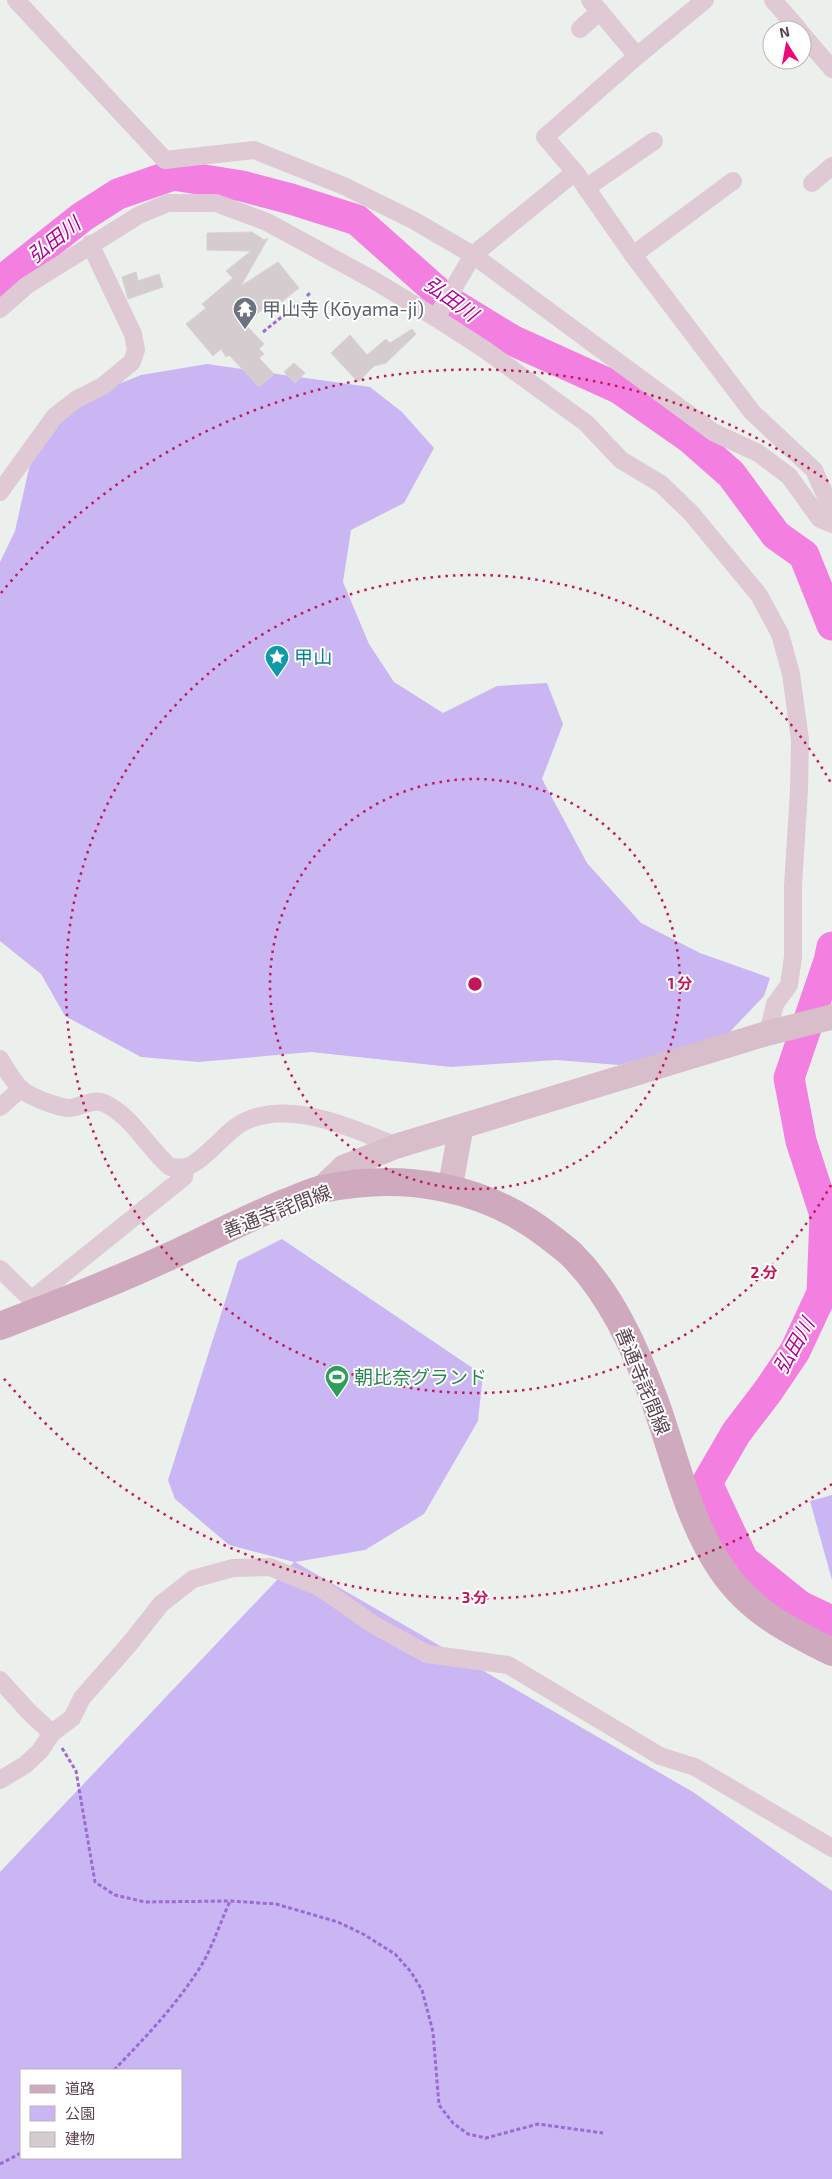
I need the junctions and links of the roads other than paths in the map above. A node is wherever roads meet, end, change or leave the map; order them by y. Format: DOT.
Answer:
graph roads {
  1 [pos="16,0"];
  2 [pos="705,0"];
  3 [pos="774,0"];
  4 [pos="595,6"];
  5 [pos="791,20"];
  6 [pos="580,29"];
  7 [pos="812,46"];
  8 [pos="637,56"];
  9 [pos="832,69"];
  10 [pos="654,141"];
  11 [pos="832,166"];
  12 [pos="575,172"];
  13 [pos="733,182"];
  14 [pos="812,183"];
  15 [pos="586,188"];
  16 [pos="90,244"];
  17 [pos="473,255"];
  18 [pos="633,255"];
  19 [pos="0,309"];
  20 [pos="436,318"];
  21 [pos="0,492"];
  22 [pos="832,510"];
  23 [pos="832,524"];
  24 [pos="828,1018"];
  25 [pos="774,1031"];
  26 [pos="0,1059"];
  27 [pos="21,1090"];
  28 [pos="0,1106"];
  29 [pos="460,1128"];
  30 [pos="397,1146"];
  31 [pos="186,1167"];
  32 [pos="450,1188"];
  33 [pos="321,1189"];
  34 [pos="0,1270"];
  35 [pos="37,1305"];
  36 [pos="0,1326"];
  37 [pos="832,1652"];
  38 [pos="0,1680"];
  39 [pos="52,1733"];
  40 [pos="0,1780"];
  41 [pos="832,1848"];
  1 -- 17 [label="street"];
  2 -- 8 [label="street"];
  3 -- 5 [label="street"];
  4 -- 6 [label="street"];
  4 -- 8 [label="street"];
  7 -- 9 [label="street"];
  8 -- 12 [label="street"];
  10 -- 15 [label="street"];
  11 -- 14 [label="street"];
  12 -- 15 [label="street"];
  12 -- 17 [label="street"];
  13 -- 18 [label="street"];
  15 -- 18 [label="street"];
  16 -- 19 [label="street"];
  16 -- 20 [label="street"];
  16 -- 21 [label="street"];
  17 -- 20 [label="street"];
  17 -- 23 [label="street"];
  18 -- 22 [label="street"];
  20 -- 25 [label="street"];
  24 -- 25 [label="street"];
  25 -- 29 [label="street"];
  26 -- 27 [label="street"];
  27 -- 28 [label="street"];
  27 -- 31 [label="street"];
  29 -- 30 [label="street"];
  29 -- 32 [label="street"];
  30 -- 31 [label="street"];
  30 -- 33 [label="street"];
  31 -- 35 [label="street"];
  32 -- 33 [label="main road, 善通寺詫間線"];
  32 -- 37 [label="main road, 善通寺詫間線"];
  33 -- 35 [label="main road, 善通寺詫間線"];
  34 -- 35 [label="street"];
  35 -- 36 [label="main road, 善通寺詫間線"];
  38 -- 39 [label="street"];
  39 -- 40 [label="street"];
  39 -- 41 [label="street"];
}
